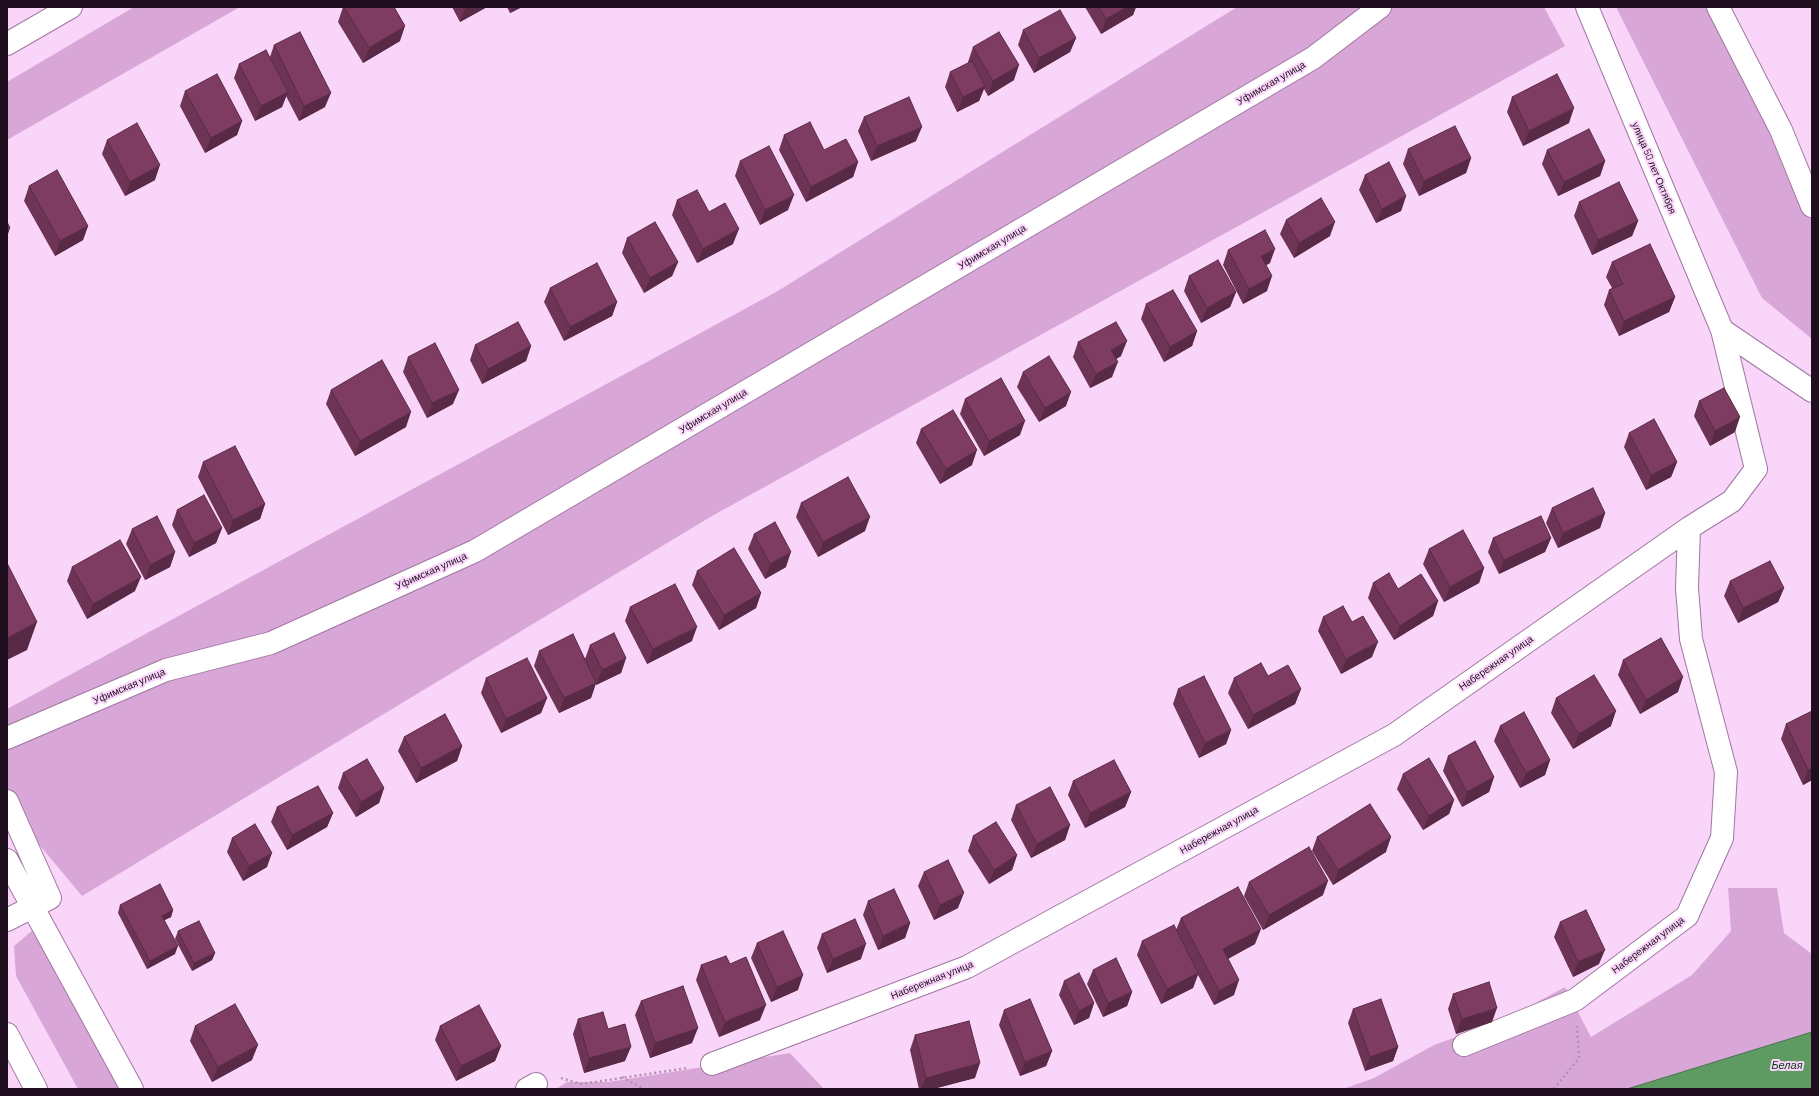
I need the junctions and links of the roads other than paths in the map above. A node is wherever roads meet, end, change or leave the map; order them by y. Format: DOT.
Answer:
graph roads {
  1 [pos="71,7"];
  2 [pos="1380,7"];
  3 [pos="1586,7"];
  4 [pos="1718,7"];
  5 [pos="7,44"];
  6 [pos="1812,206"];
  7 [pos="1722,330"];
  8 [pos="1812,391"];
  9 [pos="1756,469"];
  10 [pos="1689,528"];
  11 [pos="7,738"];
  12 [pos="7,801"];
  13 [pos="7,860"];
  14 [pos="33,907"];
  15 [pos="7,920"];
  16 [pos="7,1034"];
  17 [pos="1464,1045"];
  18 [pos="712,1064"];
  19 [pos="36,1089"];
  20 [pos="132,1089"];
  1 -- 5 [label="street"];
  2 -- 11 [label="street, Уфимская улица"];
  3 -- 7 [label="street, улица 50 лет Октября"];
  4 -- 6 [label="street"];
  7 -- 8 [label="street"];
  7 -- 9 [label="street, улица 50 лет Октября"];
  9 -- 10 [label="street, Набережная улица"];
  10 -- 17 [label="street, Набережная улица"];
  10 -- 18 [label="street, Набережная улица"];
  12 -- 14 [label="street"];
  13 -- 14 [label="street"];
  14 -- 15 [label="street"];
  14 -- 20 [label="street"];
  16 -- 19 [label="street"];
}
